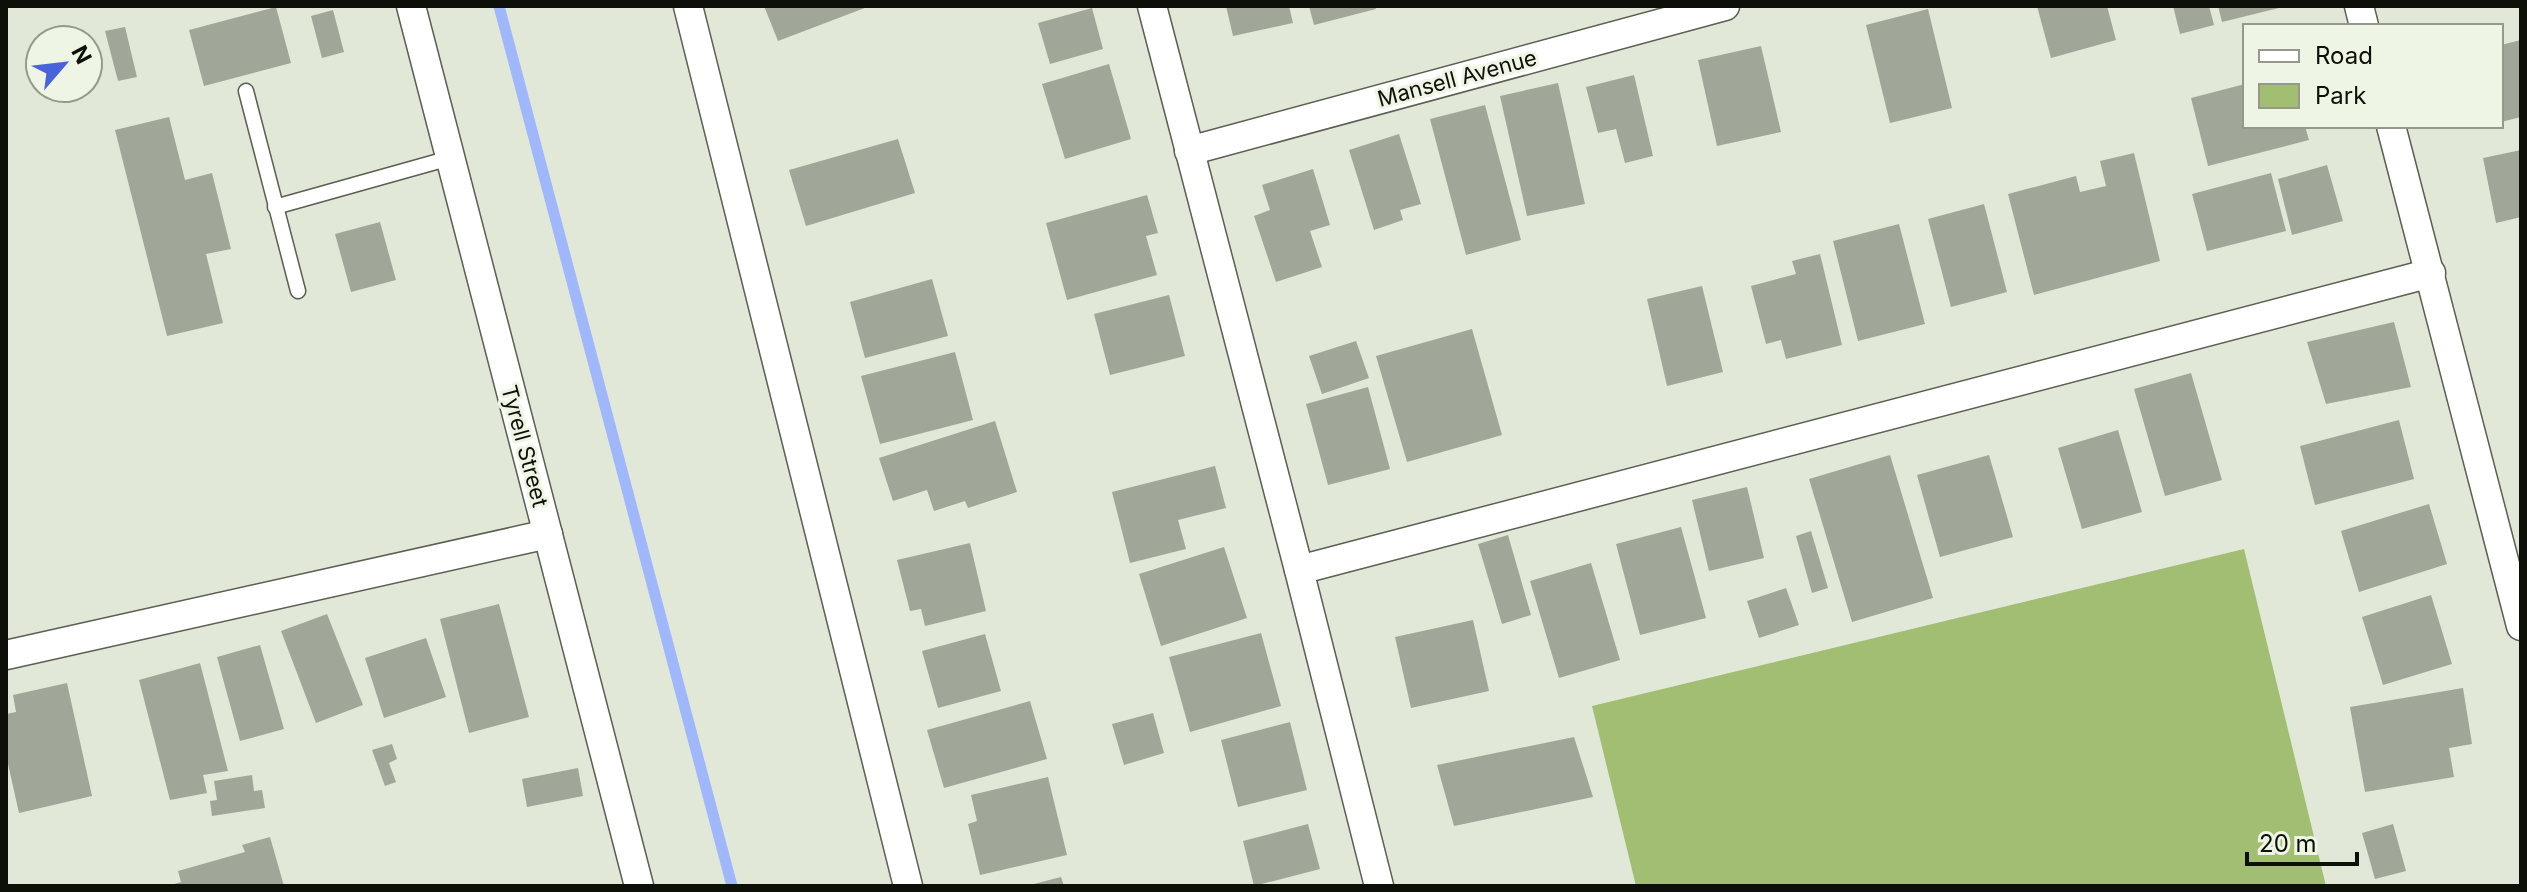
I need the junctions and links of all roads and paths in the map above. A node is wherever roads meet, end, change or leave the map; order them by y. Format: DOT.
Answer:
graph roads {
  1 [pos="411,6"];
  2 [pos="688,6"];
  3 [pos="1152,6"];
  4 [pos="1725,6"];
  5 [pos="246,91"];
  6 [pos="2392,128"];
  7 [pos="1189,151"];
  8 [pos="450,158"];
  9 [pos="275,207"];
  10 [pos="2431,273"];
  11 [pos="298,291"];
  12 [pos="548,534"];
  13 [pos="1299,570"];
  14 [pos="2521,626"];
  15 [pos="6,655"];
  16 [pos="639,886"];
  17 [pos="908,886"];
  18 [pos="1379,886"];
  1 -- 8 [label="street, Tyrell Street"];
  2 -- 17 [label="street"];
  3 -- 7 [label="street"];
  4 -- 7 [label="street, Mansell Avenue"];
  5 -- 9 [label="lane"];
  6 -- 10 [label="street"];
  7 -- 13 [label="street"];
  8 -- 9 [label="lane"];
  8 -- 12 [label="street, Tyrell Street"];
  9 -- 11 [label="lane"];
  10 -- 13 [label="street"];
  10 -- 14 [label="street"];
  12 -- 15 [label="street"];
  12 -- 16 [label="street, Tyrell Street"];
  13 -- 18 [label="street"];
}
